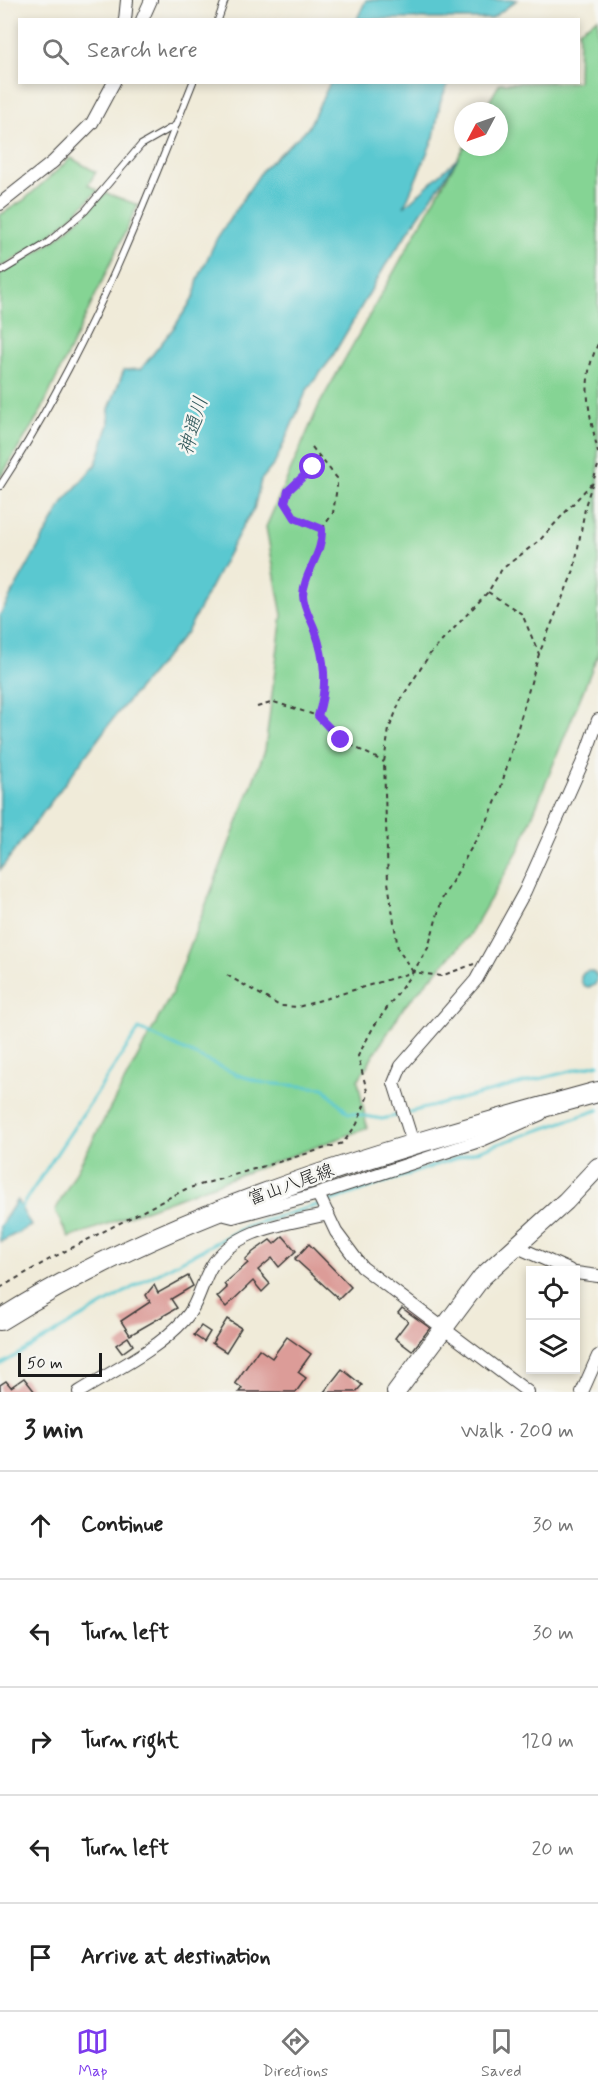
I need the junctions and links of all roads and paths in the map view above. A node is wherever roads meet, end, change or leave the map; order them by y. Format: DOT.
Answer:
graph roads {
  1 [pos="127,0"];
  2 [pos="151,0"];
  3 [pos="225,0"];
  4 [pos="125,18"];
  5 [pos="143,18"];
  6 [pos="219,18"];
  7 [pos="113,84"];
  8 [pos="192,84"];
  9 [pos="176,124"];
  10 [pos="0,204"];
  11 [pos="0,272"];
  12 [pos="598,344"];
  13 [pos="312,447"];
  14 [pos="598,453"];
  15 [pos="319,455"];
  16 [pos="598,466"];
  17 [pos="593,481"];
  18 [pos="0,486"];
  19 [pos="322,529"];
  20 [pos="488,592"];
  21 [pos="539,654"];
  22 [pos="257,707"];
  23 [pos="318,716"];
  24 [pos="598,720"];
  25 [pos="384,762"];
  26 [pos="484,965"];
  27 [pos="413,972"];
  28 [pos="227,975"];
  29 [pos="598,1092"];
  30 [pos="550,1105"];
  31 [pos="413,1143"];
  32 [pos="598,1167"];
  33 [pos="323,1204"];
  34 [pos="218,1213"];
  35 [pos="515,1246"];
  36 [pos="560,1266"];
  37 [pos="580,1274"];
  38 [pos="598,1276"];
  39 [pos="0,1288"];
  40 [pos="0,1320"];
  41 [pos="443,1329"];
  42 [pos="598,1356"];
  43 [pos="79,1392"];
  44 [pos="396,1392"];
  45 [pos="528,1392"];
  46 [pos="582,1392"];
  1 -- 4 [label="street"];
  2 -- 5 [label="street"];
  3 -- 6 [label="lane"];
  7 -- 10 [label="street"];
  8 -- 9 [label="lane"];
  9 -- 11 [label="lane"];
  9 -- 18 [label="lane"];
  12 -- 14 [label="path"];
  13 -- 15 [label="path"];
  15 -- 19 [label="path"];
  15 -- 19 [label="path"];
  16 -- 17 [label="path"];
  17 -- 20 [label="path"];
  17 -- 21 [label="path"];
  19 -- 23 [label="path"];
  20 -- 21 [label="path"];
  20 -- 25 [label="path"];
  21 -- 27 [label="path"];
  22 -- 23 [label="path"];
  23 -- 25 [label="path"];
  24 -- 26 [label="street"];
  25 -- 27 [label="path"];
  26 -- 27 [label="path"];
  26 -- 31 [label="street"];
  27 -- 28 [label="path"];
  27 -- 39 [label="path"];
  29 -- 30 [label="main road, 富山八尾線"];
  30 -- 31 [label="main road, 富山八尾線"];
  30 -- 33 [label="street"];
  31 -- 34 [label="main road, 富山八尾線"];
  32 -- 35 [label="street"];
  33 -- 34 [label="street"];
  33 -- 41 [label="street"];
  33 -- 43 [label="street"];
  34 -- 40 [label="main road, 富山八尾線"];
  35 -- 36 [label="street"];
  35 -- 41 [label="street"];
  37 -- 38 [label="street"];
  41 -- 44 [label="street"];
  41 -- 45 [label="street"];
  42 -- 46 [label="street"];
}
